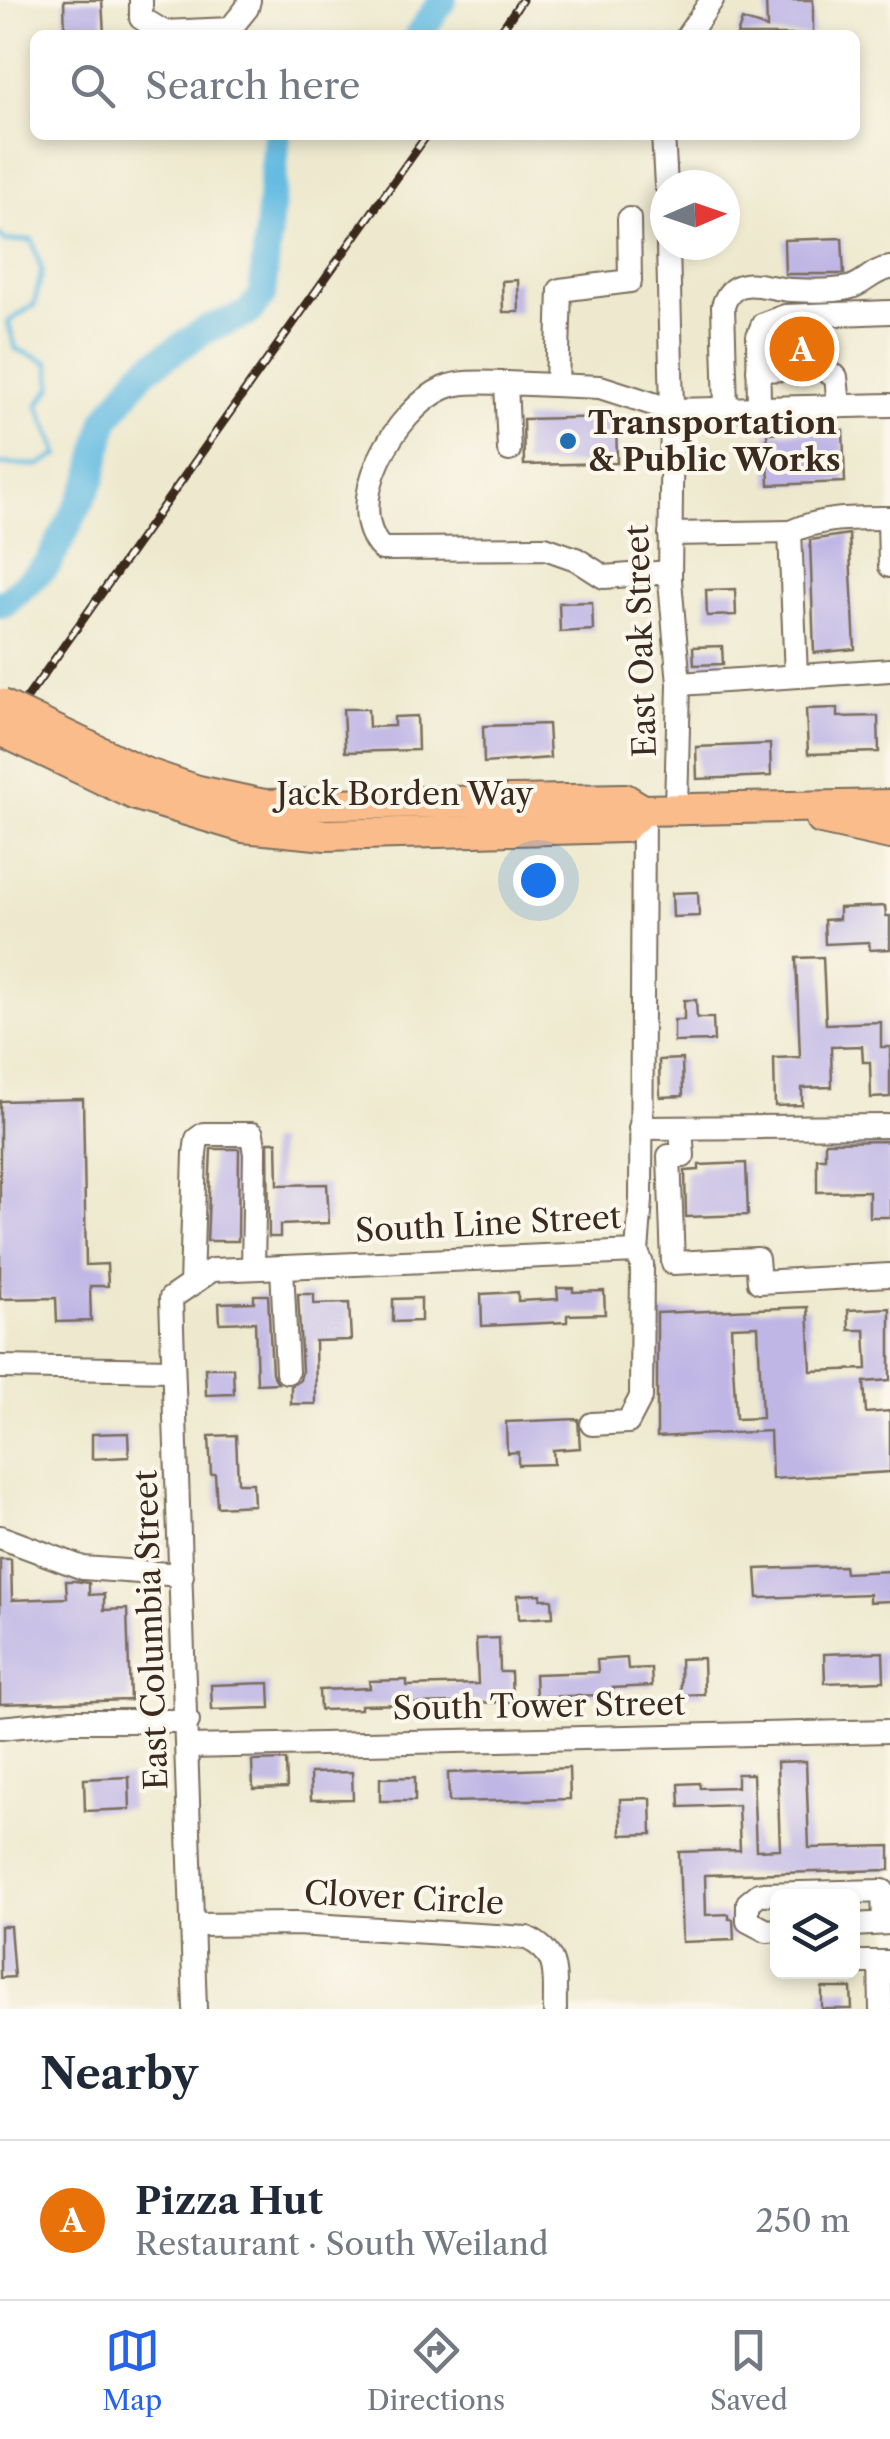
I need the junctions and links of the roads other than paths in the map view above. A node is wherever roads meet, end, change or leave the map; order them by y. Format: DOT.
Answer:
graph roads {
  1 [pos="141,0"];
  2 [pos="249,0"];
  3 [pos="712,0"];
  4 [pos="161,30"];
  5 [pos="208,30"];
  6 [pos="691,30"];
  7 [pos="664,140"];
  8 [pos="665,170"];
  9 [pos="629,219"];
  10 [pos="668,260"];
  11 [pos="890,268"];
  12 [pos="890,312"];
  13 [pos="758,370"];
  14 [pos="506,383"];
  15 [pos="557,383"];
  16 [pos="839,405"];
  17 [pos="890,405"];
  18 [pos="726,407"];
  19 [pos="759,407"];
  20 [pos="672,410"];
  21 [pos="509,450"];
  22 [pos="890,518"];
  23 [pos="790,532"];
  24 [pos="670,534"];
  25 [pos="890,566"];
  26 [pos="670,572"];
  27 [pos="890,670"];
  28 [pos="796,676"];
  29 [pos="680,684"];
  30 [pos="0,704"];
  31 [pos="0,730"];
  32 [pos="139,784"];
  33 [pos="890,805"];
  34 [pos="774,809"];
  35 [pos="643,810"];
  36 [pos="676,810"];
  37 [pos="890,834"];
  38 [pos="890,1126"];
  39 [pos="640,1128"];
  40 [pos="681,1128"];
  41 [pos="638,1252"];
  42 [pos="282,1267"];
  43 [pos="253,1268"];
  44 [pos="212,1270"];
  45 [pos="890,1274"];
  46 [pos="191,1285"];
  47 [pos="0,1367"];
  48 [pos="173,1370"];
  49 [pos="287,1372"];
  50 [pos="592,1424"];
  51 [pos="0,1537"];
  52 [pos="182,1575"];
  53 [pos="188,1721"];
  54 [pos="0,1728"];
  55 [pos="890,1730"];
  56 [pos="188,1746"];
  57 [pos="860,1892"];
  58 [pos="770,1894"];
  59 [pos="887,1923"];
  60 [pos="193,1924"];
  61 [pos="860,1925"];
  62 [pos="770,1931"];
  63 [pos="885,1962"];
  64 [pos="195,2009"];
  65 [pos="555,2009"];
  66 [pos="881,2009"];
  1 -- 4 [label="street"];
  2 -- 5 [label="street"];
  3 -- 6 [label="street"];
  7 -- 8 [label="street"];
  9 -- 15 [label="street"];
  10 -- 20 [label="street, East Oak Street"];
  11 -- 18 [label="street"];
  12 -- 13 [label="street"];
  13 -- 16 [label="street"];
  13 -- 19 [label="street"];
  14 -- 15 [label="street"];
  14 -- 21 [label="street"];
  14 -- 26 [label="street"];
  15 -- 20 [label="street"];
  16 -- 17 [label="street"];
  16 -- 19 [label="street"];
  18 -- 19 [label="street"];
  18 -- 20 [label="street"];
  20 -- 24 [label="street, East Oak Street"];
  22 -- 23 [label="street"];
  22 -- 25 [label="street"];
  23 -- 24 [label="street"];
  23 -- 28 [label="street"];
  24 -- 26 [label="street, East Oak Street"];
  26 -- 29 [label="street, East Oak Street"];
  27 -- 28 [label="street"];
  28 -- 29 [label="street"];
  29 -- 36 [label="street, East Oak Street"];
  30 -- 32 [label="main road, Jack Borden Way, bridge"];
  31 -- 32 [label="main road, Jack Borden Way, bridge"];
  32 -- 35 [label="main road, Jack Borden Way"];
  33 -- 34 [label="main road, Jack Borden Way"];
  34 -- 36 [label="main road, Jack Borden Way"];
  34 -- 37 [label="main road"];
  35 -- 36 [label="main road, Jack Borden Way"];
  35 -- 39 [label="street"];
  38 -- 40 [label="street"];
  39 -- 40 [label="street"];
  39 -- 41 [label="street, South Line Street"];
  40 -- 45 [label="street"];
  41 -- 42 [label="street, South Line Street"];
  41 -- 50 [label="street"];
  42 -- 43 [label="street, South Line Street"];
  42 -- 49 [label="street"];
  43 -- 44 [label="street, South Line Street"];
  43 -- 46 [label="street"];
  44 -- 46 [label="street, East Columbia Street"];
  46 -- 48 [label="street, East Columbia Street"];
  47 -- 48 [label="street"];
  48 -- 52 [label="street, East Columbia Street"];
  51 -- 52 [label="street"];
  52 -- 53 [label="street, East Columbia Street"];
  53 -- 54 [label="street"];
  53 -- 56 [label="street, East Columbia Street"];
  55 -- 56 [label="street, South Tower Street"];
  56 -- 60 [label="street, East Columbia Street"];
  57 -- 59 [label="street"];
  58 -- 62 [label="street"];
  59 -- 61 [label="street"];
  60 -- 64 [label="street, East Columbia Street"];
  60 -- 65 [label="street, Clover Circle"];
  63 -- 66 [label="street"];
}
